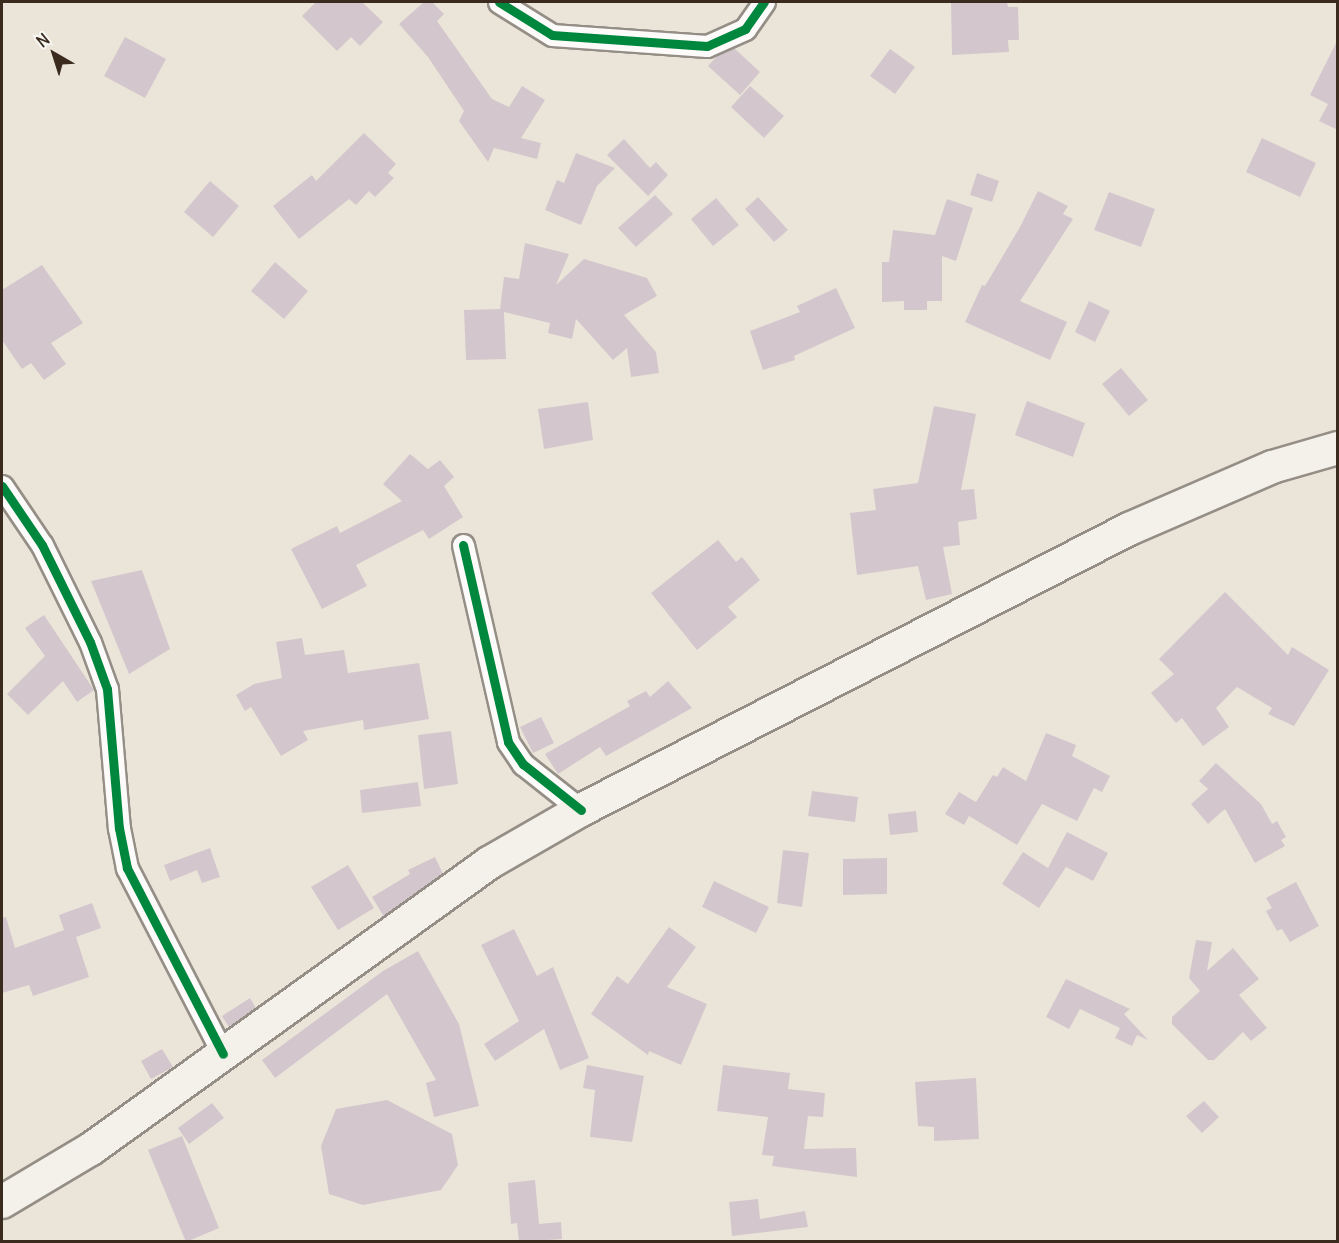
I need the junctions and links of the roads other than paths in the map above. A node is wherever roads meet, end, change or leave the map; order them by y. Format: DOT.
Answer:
graph roads {
  1 [pos="500,2"];
  2 [pos="764,2"];
  3 [pos="1338,448"];
  4 [pos="2,486"];
  5 [pos="463,545"];
  6 [pos="581,810"];
  7 [pos="223,1054"];
  8 [pos="2,1202"];
  1 -- 2 [label="street"];
  3 -- 6 [label="main road"];
  4 -- 7 [label="street"];
  5 -- 6 [label="street"];
  6 -- 7 [label="main road"];
  7 -- 8 [label="main road"];
}
